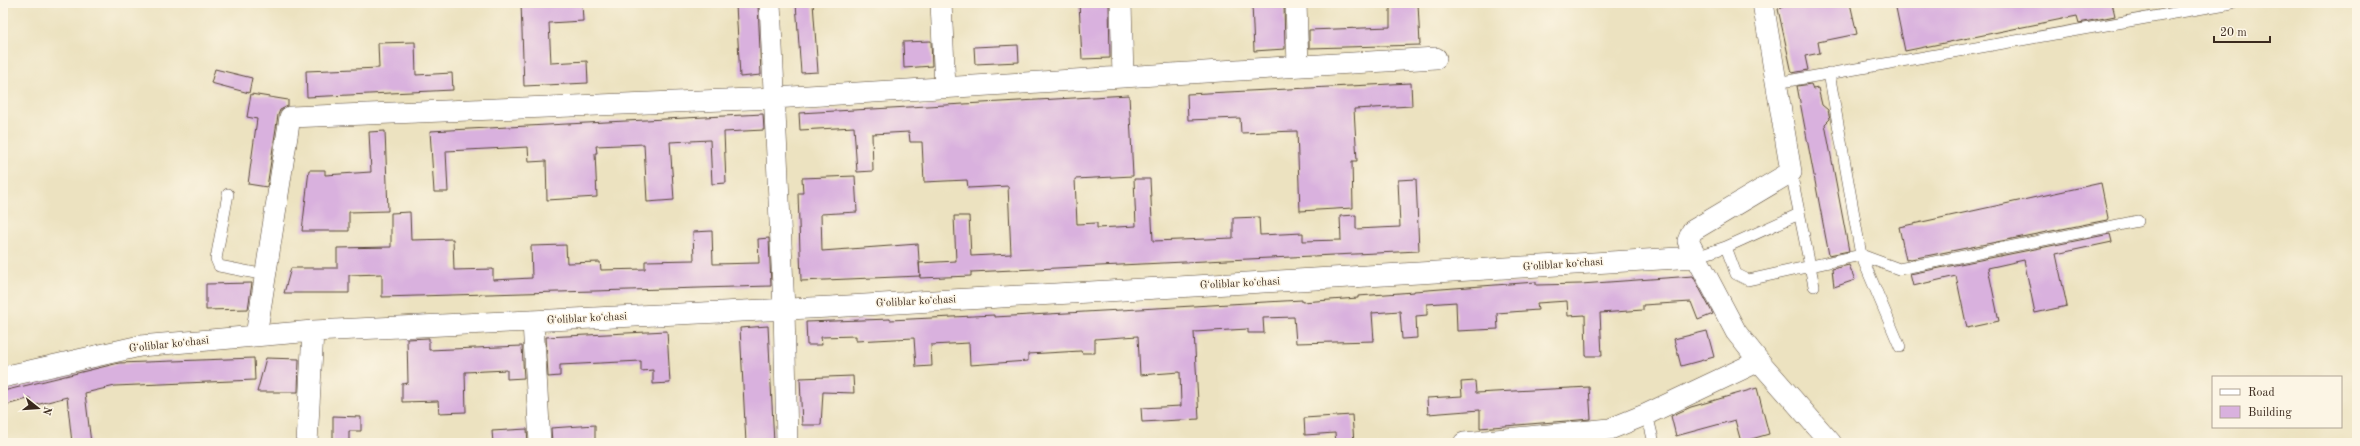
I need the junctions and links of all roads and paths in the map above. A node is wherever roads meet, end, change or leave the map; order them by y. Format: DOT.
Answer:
graph roads {
  1 [pos="770,3"];
  2 [pos="942,3"];
  3 [pos="1121,3"];
  4 [pos="1296,3"];
  5 [pos="1763,3"];
  6 [pos="2232,3"];
  7 [pos="1436,58"];
  8 [pos="1298,66"];
  9 [pos="1829,73"];
  10 [pos="1123,77"];
  11 [pos="1776,83"];
  12 [pos="945,87"];
  13 [pos="774,98"];
  14 [pos="1791,172"];
  15 [pos="228,194"];
  16 [pos="1799,214"];
  17 [pos="2138,221"];
  18 [pos="1726,247"];
  19 [pos="1861,255"];
  20 [pos="1696,256"];
  21 [pos="1811,266"];
  22 [pos="266,275"];
  23 [pos="1814,286"];
  24 [pos="784,309"];
  25 [pos="533,322"];
  26 [pos="313,331"];
  27 [pos="256,336"];
  28 [pos="1900,347"];
  29 [pos="1759,361"];
  30 [pos="3,377"];
  31 [pos="1647,414"];
  32 [pos="307,443"];
  33 [pos="540,443"];
  34 [pos="787,443"];
  35 [pos="1464,443"];
  36 [pos="1654,443"];
  37 [pos="1831,443"];
  1 -- 13 [label="street"];
  2 -- 12 [label="street"];
  3 -- 10 [label="street"];
  4 -- 8 [label="street"];
  5 -- 11 [label="street"];
  6 -- 9 [label="lane"];
  7 -- 8 [label="street"];
  8 -- 10 [label="street"];
  9 -- 11 [label="lane"];
  9 -- 19 [label="lane"];
  10 -- 12 [label="street"];
  11 -- 14 [label="street"];
  12 -- 13 [label="street"];
  13 -- 22 [label="street"];
  13 -- 24 [label="street"];
  14 -- 16 [label="lane"];
  14 -- 20 [label="street"];
  15 -- 22 [label="lane"];
  16 -- 18 [label="lane"];
  16 -- 21 [label="lane"];
  17 -- 19 [label="lane"];
  18 -- 20 [label="lane"];
  18 -- 21 [label="lane"];
  19 -- 21 [label="lane"];
  19 -- 28 [label="lane"];
  20 -- 24 [label="street, Gʻoliblar koʻchasi"];
  20 -- 29 [label="street"];
  21 -- 23 [label="lane"];
  22 -- 27 [label="street"];
  24 -- 25 [label="street, Gʻoliblar koʻchasi"];
  24 -- 34 [label="street"];
  25 -- 26 [label="street, Gʻoliblar koʻchasi"];
  25 -- 33 [label="street, Gʻoliblar koʻchasi"];
  26 -- 27 [label="street, Gʻoliblar koʻchasi"];
  26 -- 32 [label="street"];
  27 -- 30 [label="street, Gʻoliblar koʻchasi"];
  29 -- 31 [label="street"];
  29 -- 37 [label="street"];
  31 -- 35 [label="street"];
  31 -- 36 [label="lane"];
}
